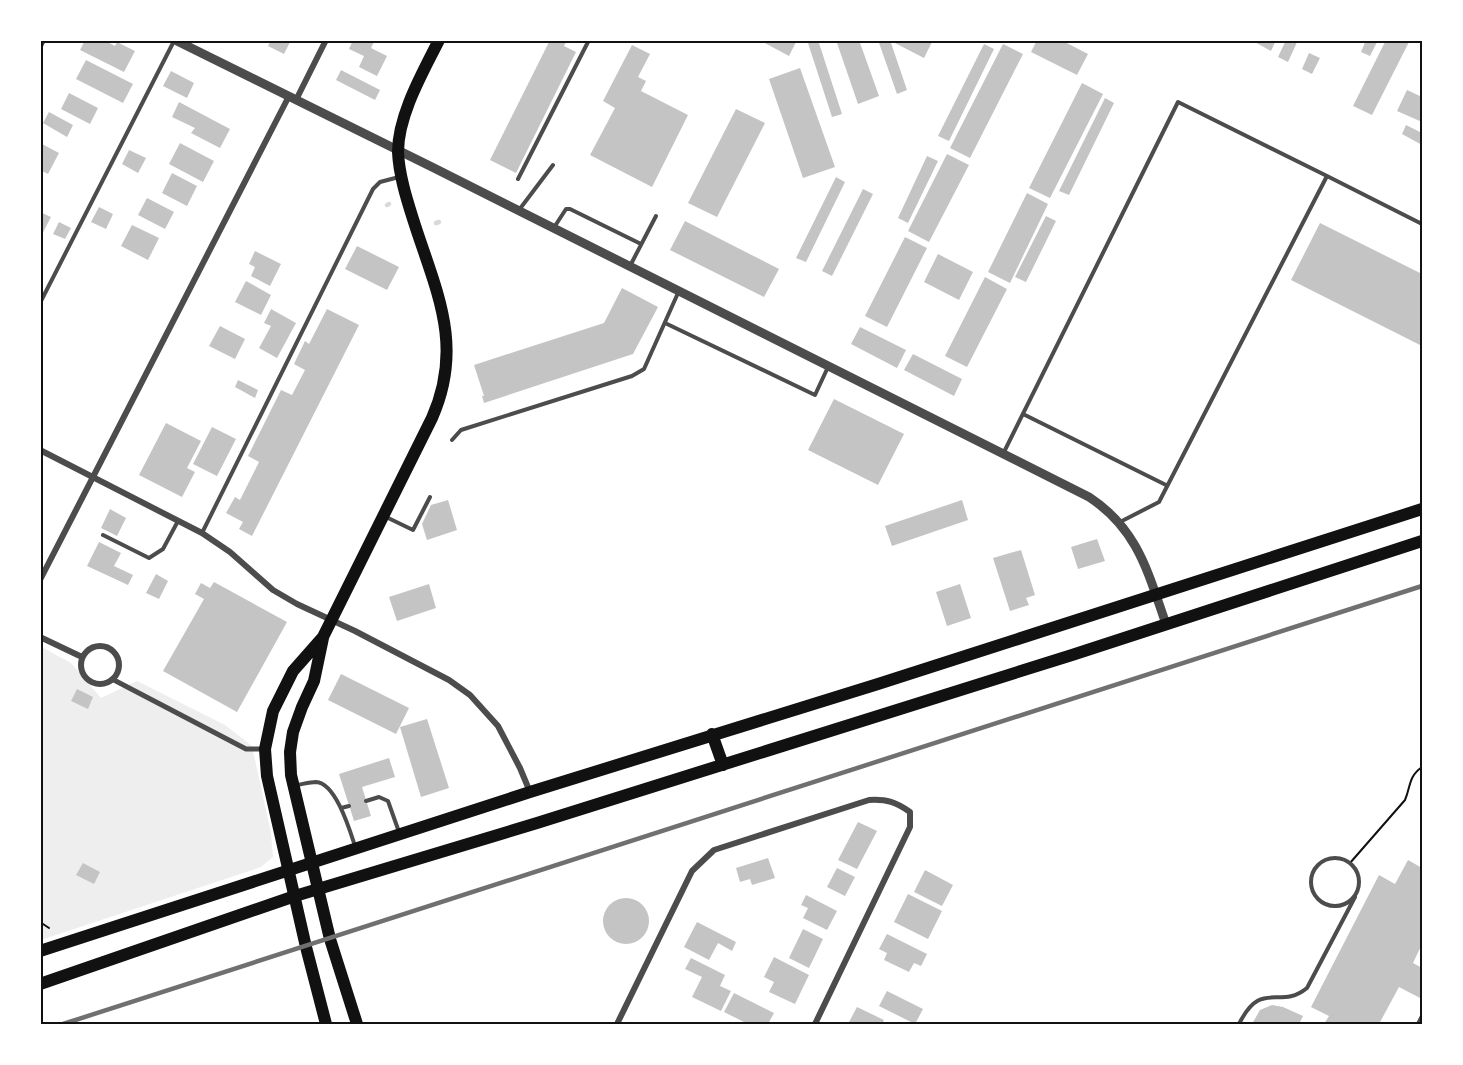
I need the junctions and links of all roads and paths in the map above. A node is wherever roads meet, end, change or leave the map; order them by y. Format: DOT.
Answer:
graph roads {
  1 [pos="43,40"];
  2 [pos="174,40"];
  3 [pos="326,40"];
  4 [pos="439,40"];
  5 [pos="589,40"];
  6 [pos="40,46"];
  7 [pos="292,98"];
  8 [pos="398,150"];
  9 [pos="553,165"];
  10 [pos="401,176"];
  11 [pos="1327,176"];
  12 [pos="518,179"];
  13 [pos="519,211"];
  14 [pos="656,216"];
  15 [pos="1422,225"];
  16 [pos="553,229"];
  17 [pos="641,244"];
  18 [pos="630,267"];
  19 [pos="679,292"];
  20 [pos="40,303"];
  21 [pos="665,323"];
  22 [pos="828,367"];
  23 [pos="1023,414"];
  24 [pos="452,440"];
  25 [pos="40,450"];
  26 [pos="1003,455"];
  27 [pos="94,477"];
  28 [pos="1166,485"];
  29 [pos="430,497"];
  30 [pos="1422,509"];
  31 [pos="384,515"];
  32 [pos="178,520"];
  33 [pos="1120,522"];
  34 [pos="202,533"];
  35 [pos="104,535"];
  36 [pos="1422,541"];
  37 [pos="40,580"];
  38 [pos="1156,595"];
  39 [pos="331,620"];
  40 [pos="1166,624"];
  41 [pos="40,637"];
  42 [pos="323,637"];
  43 [pos="82,657"];
  44 [pos="112,679"];
  45 [pos="712,734"];
  46 [pos="265,748"];
  47 [pos="723,765"];
  48 [pos="1422,767"];
  49 [pos="294,786"];
  50 [pos="530,792"];
  51 [pos="366,801"];
  52 [pos="349,806"];
  53 [pos="342,808"];
  54 [pos="400,835"];
  55 [pos="356,849"];
  56 [pos="312,863"];
  57 [pos="1350,863"];
  58 [pos="290,871"];
  59 [pos="319,889"];
  60 [pos="295,896"];
  61 [pos="1355,897"];
  62 [pos="40,922"];
  63 [pos="49,928"];
  64 [pos="40,951"];
  65 [pos="40,984"];
  66 [pos="1422,1016"];
  67 [pos="326,1024"];
  68 [pos="357,1024"];
  69 [pos="617,1024"];
  70 [pos="815,1024"];
  71 [pos="1239,1024"];
  72 [pos="1418,1024"];
  1 -- 6 [label="street"];
  2 -- 7 [label="street"];
  2 -- 20 [label="lane"];
  3 -- 7 [label="street"];
  4 -- 8 [label="main road"];
  5 -- 12 [label="lane"];
  7 -- 8 [label="street"];
  7 -- 27 [label="street"];
  8 -- 10 [label="main road"];
  8 -- 13 [label="street"];
  9 -- 13 [label="lane"];
  10 -- 31 [label="main road"];
  10 -- 34 [label="lane"];
  11 -- 15 [label="lane"];
  11 -- 23 [label="lane"];
  11 -- 28 [label="lane"];
  13 -- 16 [label="street"];
  14 -- 17 [label="lane"];
  16 -- 17 [label="lane"];
  16 -- 18 [label="street"];
  17 -- 18 [label="lane"];
  18 -- 19 [label="street"];
  19 -- 21 [label="lane"];
  19 -- 22 [label="street"];
  21 -- 22 [label="lane"];
  21 -- 24 [label="lane"];
  22 -- 26 [label="street"];
  23 -- 26 [label="lane"];
  23 -- 28 [label="lane"];
  25 -- 27 [label="street"];
  26 -- 33 [label="street"];
  27 -- 32 [label="street"];
  27 -- 37 [label="street"];
  28 -- 33 [label="lane"];
  29 -- 31 [label="lane"];
  30 -- 38 [label="main road"];
  31 -- 39 [label="main road"];
  32 -- 34 [label="street"];
  32 -- 35 [label="lane"];
  33 -- 38 [label="street"];
  34 -- 39 [label="street"];
  36 -- 40 [label="main road"];
  38 -- 40 [label="street"];
  38 -- 45 [label="main road"];
  39 -- 42 [label="main road"];
  39 -- 50 [label="street"];
  40 -- 47 [label="main road"];
  41 -- 43 [label="street"];
  42 -- 46 [label="main road"];
  42 -- 49 [label="main road"];
  43 -- 44 [label="street"];
  43 -- 44 [label="street"];
  44 -- 46 [label="street"];
  45 -- 47 [label="main road"];
  45 -- 50 [label="main road"];
  46 -- 58 [label="main road"];
  47 -- 59 [label="main road"];
  48 -- 57 [label="path"];
  49 -- 53 [label="lane"];
  49 -- 56 [label="main road"];
  50 -- 54 [label="main road"];
  51 -- 54 [label="lane"];
  52 -- 53 [label="lane"];
  53 -- 55 [label="lane"];
  54 -- 55 [label="main road"];
  55 -- 56 [label="main road"];
  56 -- 58 [label="main road"];
  56 -- 59 [label="main road"];
  57 -- 61 [label="lane"];
  57 -- 61 [label="lane"];
  58 -- 60 [label="main road"];
  58 -- 64 [label="main road"];
  59 -- 60 [label="main road"];
  59 -- 68 [label="main road"];
  60 -- 65 [label="main road"];
  60 -- 67 [label="main road"];
  61 -- 71 [label="lane"];
  62 -- 63 [label="path"];
  66 -- 72 [label="lane"];
  69 -- 70 [label="street"];
}
